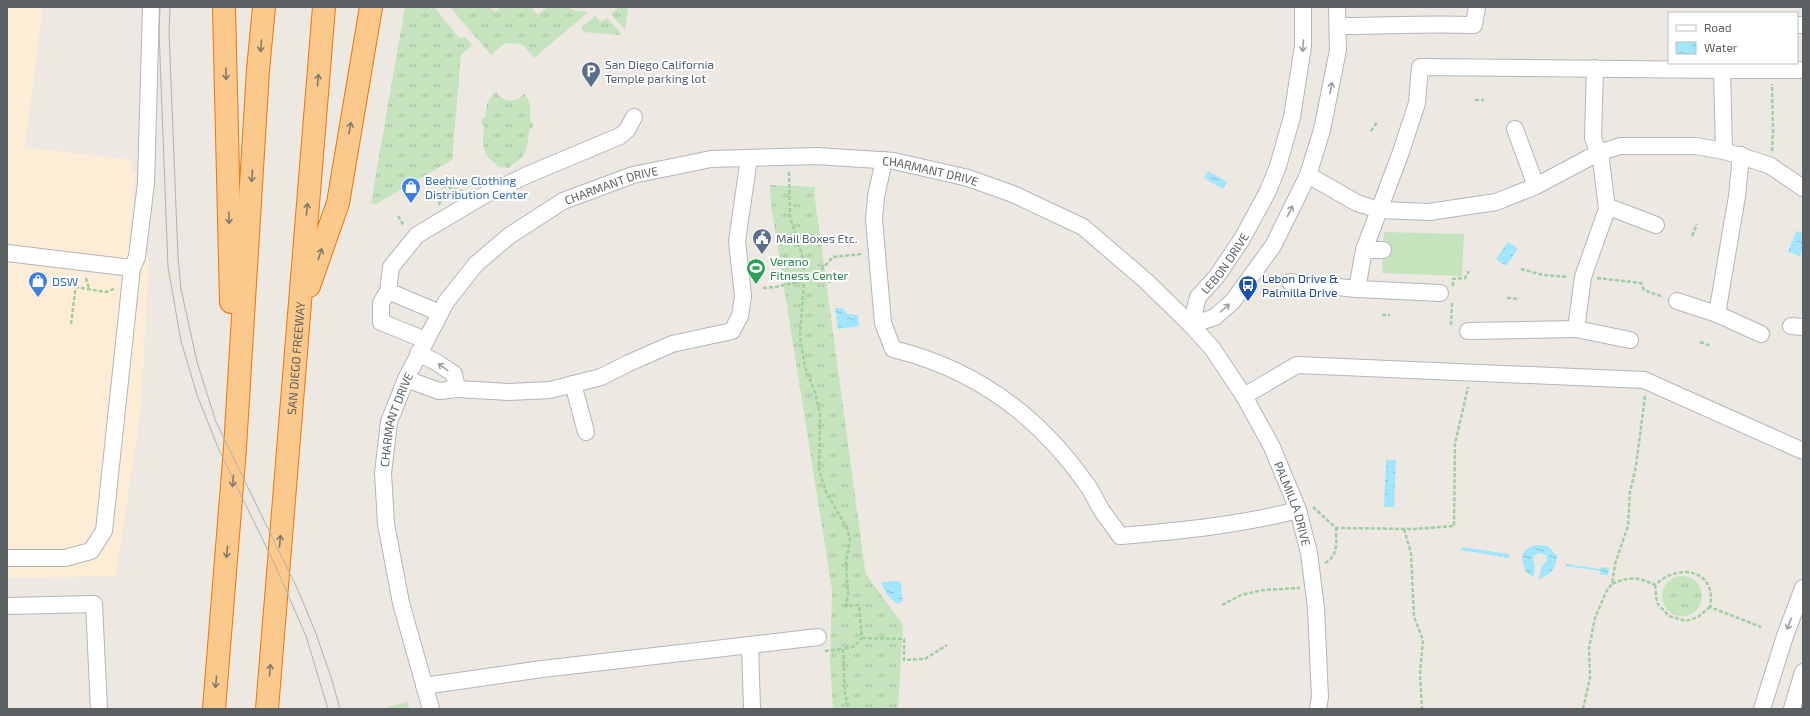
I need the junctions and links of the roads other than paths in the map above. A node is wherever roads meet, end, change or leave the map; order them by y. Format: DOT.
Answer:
graph roads {
  1 [pos="151,7"];
  2 [pos="224,7"];
  3 [pos="264,7"];
  4 [pos="324,7"];
  5 [pos="371,7"];
  6 [pos="1303,7"];
  7 [pos="1337,7"];
  8 [pos="1477,7"];
  9 [pos="1338,26"];
  10 [pos="1595,68"];
  11 [pos="1722,70"];
  12 [pos="1803,70"];
  13 [pos="634,117"];
  14 [pos="1515,129"];
  15 [pos="1724,150"];
  16 [pos="1598,153"];
  17 [pos="1741,155"];
  18 [pos="749,158"];
  19 [pos="884,160"];
  20 [pos="1308,175"];
  21 [pos="1536,186"];
  22 [pos="1803,188"];
  23 [pos="1607,209"];
  24 [pos="1379,210"];
  25 [pos="1656,225"];
  26 [pos="1364,250"];
  27 [pos="1383,250"];
  28 [pos="7,253"];
  29 [pos="132,268"];
  30 [pos="1290,282"];
  31 [pos="1357,289"];
  32 [pos="388,291"];
  33 [pos="1448,294"];
  34 [pos="1677,301"];
  35 [pos="440,313"];
  36 [pos="1717,314"];
  37 [pos="298,318"];
  38 [pos="1191,325"];
  39 [pos="1576,329"];
  40 [pos="1468,331"];
  41 [pos="1761,334"];
  42 [pos="1630,340"];
  43 [pos="422,347"];
  44 [pos="406,379"];
  45 [pos="573,384"];
  46 [pos="457,389"];
  47 [pos="1244,396"];
  48 [pos="586,432"];
  49 [pos="235,448"];
  50 [pos="1803,451"];
  51 [pos="1298,510"];
  52 [pos="7,558"];
  53 [pos="1803,588"];
  54 [pos="7,606"];
  55 [pos="818,637"];
  56 [pos="750,645"];
  57 [pos="1803,672"];
  58 [pos="424,686"];
  59 [pos="99,709"];
  60 [pos="214,709"];
  61 [pos="267,709"];
  62 [pos="431,709"];
  63 [pos="752,709"];
  64 [pos="1318,709"];
  65 [pos="1762,709"];
  66 [pos="1792,709"];
  1 -- 29 [label="street"];
  2 -- 49 [label="highway, one-way"];
  3 -- 49 [label="highway, one-way"];
  37 -- 4 [label="highway, SAN DIEGO FREEWAY, one-way"];
  37 -- 5 [label="highway, one-way"];
  6 -- 38 [label="street, LEBON DRIVE, one-way"];
  7 -- 9 [label="street"];
  8 -- 9 [label="street"];
  20 -- 9 [label="street, one-way"];
  10 -- 11 [label="street"];
  10 -- 16 [label="street"];
  10 -- 24 [label="street"];
  11 -- 12 [label="street"];
  11 -- 15 [label="street"];
  13 -- 32 [label="street"];
  14 -- 21 [label="street"];
  15 -- 16 [label="street"];
  15 -- 17 [label="street"];
  16 -- 21 [label="street"];
  16 -- 23 [label="street"];
  17 -- 22 [label="street"];
  17 -- 36 [label="street"];
  18 -- 19 [label="street, CHARMANT DRIVE"];
  18 -- 35 [label="street, CHARMANT DRIVE"];
  18 -- 45 [label="street"];
  19 -- 38 [label="street, CHARMANT DRIVE"];
  19 -- 51 [label="street"];
  20 -- 24 [label="street"];
  38 -- 20 [label="street, one-way"];
  21 -- 24 [label="street"];
  23 -- 25 [label="street"];
  23 -- 39 [label="street"];
  24 -- 26 [label="street"];
  26 -- 27 [label="street"];
  26 -- 31 [label="street"];
  28 -- 29 [label="street"];
  29 -- 52 [label="street"];
  30 -- 31 [label="street"];
  31 -- 33 [label="street"];
  32 -- 35 [label="street"];
  32 -- 43 [label="street"];
  34 -- 36 [label="street"];
  35 -- 43 [label="street, CHARMANT DRIVE"];
  36 -- 41 [label="street"];
  61 -- 37 [label="highway, SAN DIEGO FREEWAY, one-way"];
  38 -- 47 [label="street, PALMILLA DRIVE"];
  39 -- 40 [label="street"];
  39 -- 42 [label="street"];
  43 -- 44 [label="street, CHARMANT DRIVE"];
  46 -- 43 [label="street, one-way"];
  44 -- 46 [label="street"];
  44 -- 58 [label="street, CHARMANT DRIVE"];
  45 -- 46 [label="street"];
  45 -- 48 [label="street"];
  47 -- 50 [label="street"];
  47 -- 51 [label="street, PALMILLA DRIVE"];
  49 -- 60 [label="highway, one-way"];
  51 -- 64 [label="street, PALMILLA DRIVE"];
  53 -- 65 [label="street, one-way"];
  54 -- 59 [label="street"];
  55 -- 56 [label="street"];
  56 -- 58 [label="street"];
  56 -- 63 [label="street"];
  57 -- 66 [label="street"];
  58 -- 62 [label="street, CHARMANT DRIVE"];
}
